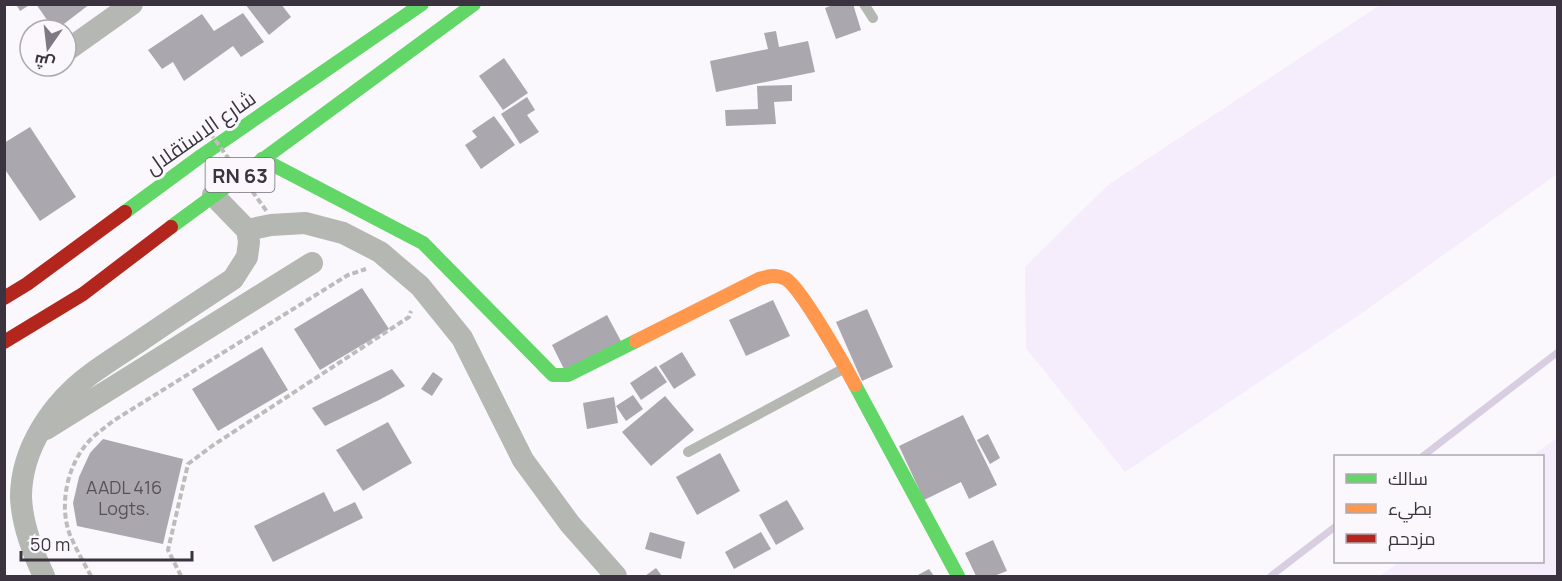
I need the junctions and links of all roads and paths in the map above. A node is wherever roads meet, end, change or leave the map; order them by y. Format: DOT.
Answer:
graph roads {
  1 [pos="422,4"];
  2 [pos="474,4"];
  3 [pos="864,4"];
  4 [pos="130,5"];
  5 [pos="873,18"];
  6 [pos="78,42"];
  7 [pos="210,133"];
  8 [pos="262,159"];
  9 [pos="213,195"];
  10 [pos="268,213"];
  11 [pos="247,230"];
  12 [pos="312,263"];
  13 [pos="348,275"];
  14 [pos="4,298"];
  15 [pos="412,306"];
  16 [pos="4,342"];
  17 [pos="846,368"];
  18 [pos="36,435"];
  19 [pos="688,452"];
  20 [pos="44,576"];
  21 [pos="91,576"];
  22 [pos="181,576"];
  23 [pos="616,576"];
  24 [pos="958,576"];
  1 -- 14 [label="main road, شارع الاستقلال / RN 63"];
  2 -- 8 [label="main road, RN 63"];
  3 -- 5 [label="lane"];
  4 -- 6 [label="street"];
  7 -- 10 [label="path, bridge"];
  8 -- 9 [label="main road, RN 63"];
  8 -- 17 [label="main road"];
  9 -- 11 [label="street"];
  9 -- 16 [label="main road, RN 63"];
  11 -- 18 [label="street"];
  11 -- 23 [label="street"];
  12 -- 18 [label="street"];
  13 -- 21 [label="path"];
  15 -- 22 [label="path"];
  17 -- 19 [label="lane"];
  17 -- 24 [label="main road"];
  18 -- 20 [label="street"];
}
